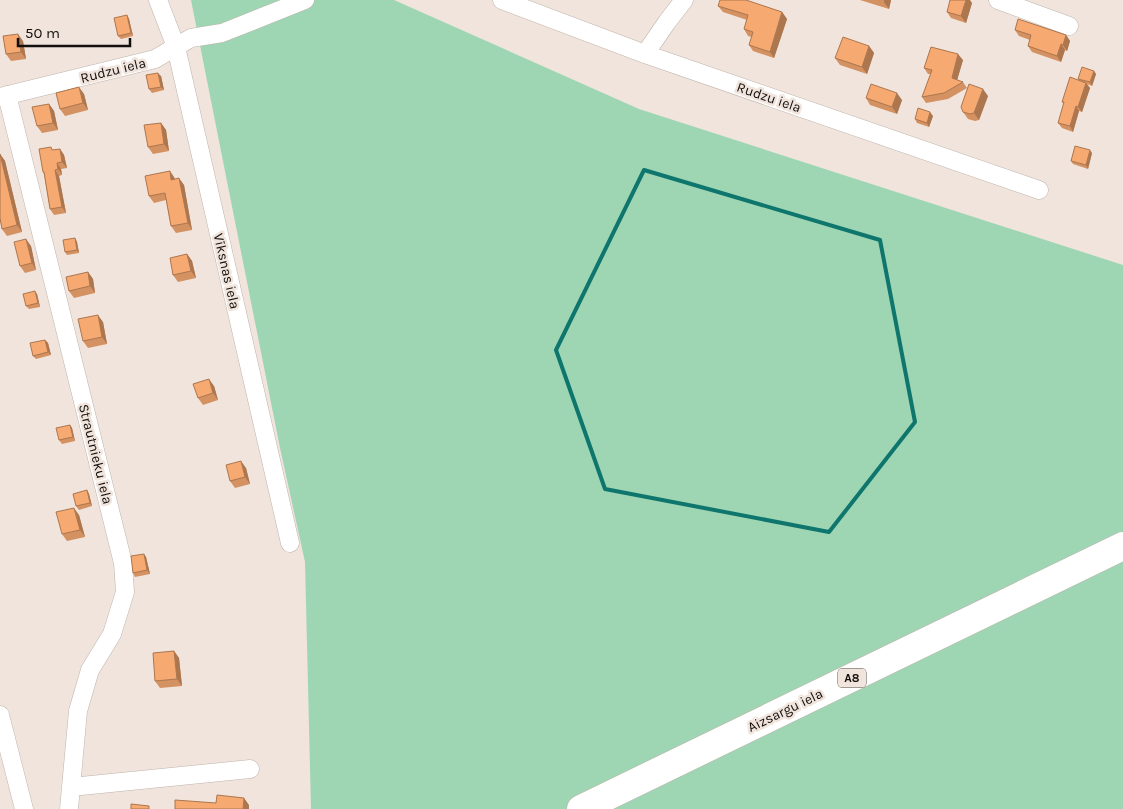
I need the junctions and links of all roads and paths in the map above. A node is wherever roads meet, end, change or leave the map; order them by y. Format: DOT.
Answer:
graph roads {
  1 [pos="158,0"];
  2 [pos="305,0"];
  3 [pos="502,0"];
  4 [pos="684,0"];
  5 [pos="998,0"];
  6 [pos="1069,26"];
  7 [pos="176,47"];
  8 [pos="645,54"];
  9 [pos="4,96"];
  10 [pos="1039,190"];
  11 [pos="290,543"];
  12 [pos="1123,546"];
  13 [pos="0,716"];
  14 [pos="250,769"];
  15 [pos="71,787"];
  16 [pos="24,809"];
  17 [pos="69,809"];
  18 [pos="581,809"];
  1 -- 7 [label="street, Vīksnas iela"];
  2 -- 7 [label="street, Rudzu iela"];
  3 -- 8 [label="street, Rudzu iela"];
  4 -- 8 [label="street"];
  5 -- 6 [label="street"];
  7 -- 9 [label="street, Rudzu iela"];
  7 -- 11 [label="street, Vīksnas iela"];
  8 -- 10 [label="street, Rudzu iela"];
  9 -- 15 [label="street, Strautnieku iela"];
  12 -- 18 [label="highway, Aizsargu iela / A8"];
  13 -- 16 [label="street"];
  14 -- 15 [label="street"];
  15 -- 17 [label="street, Strautnieku iela"];
}
